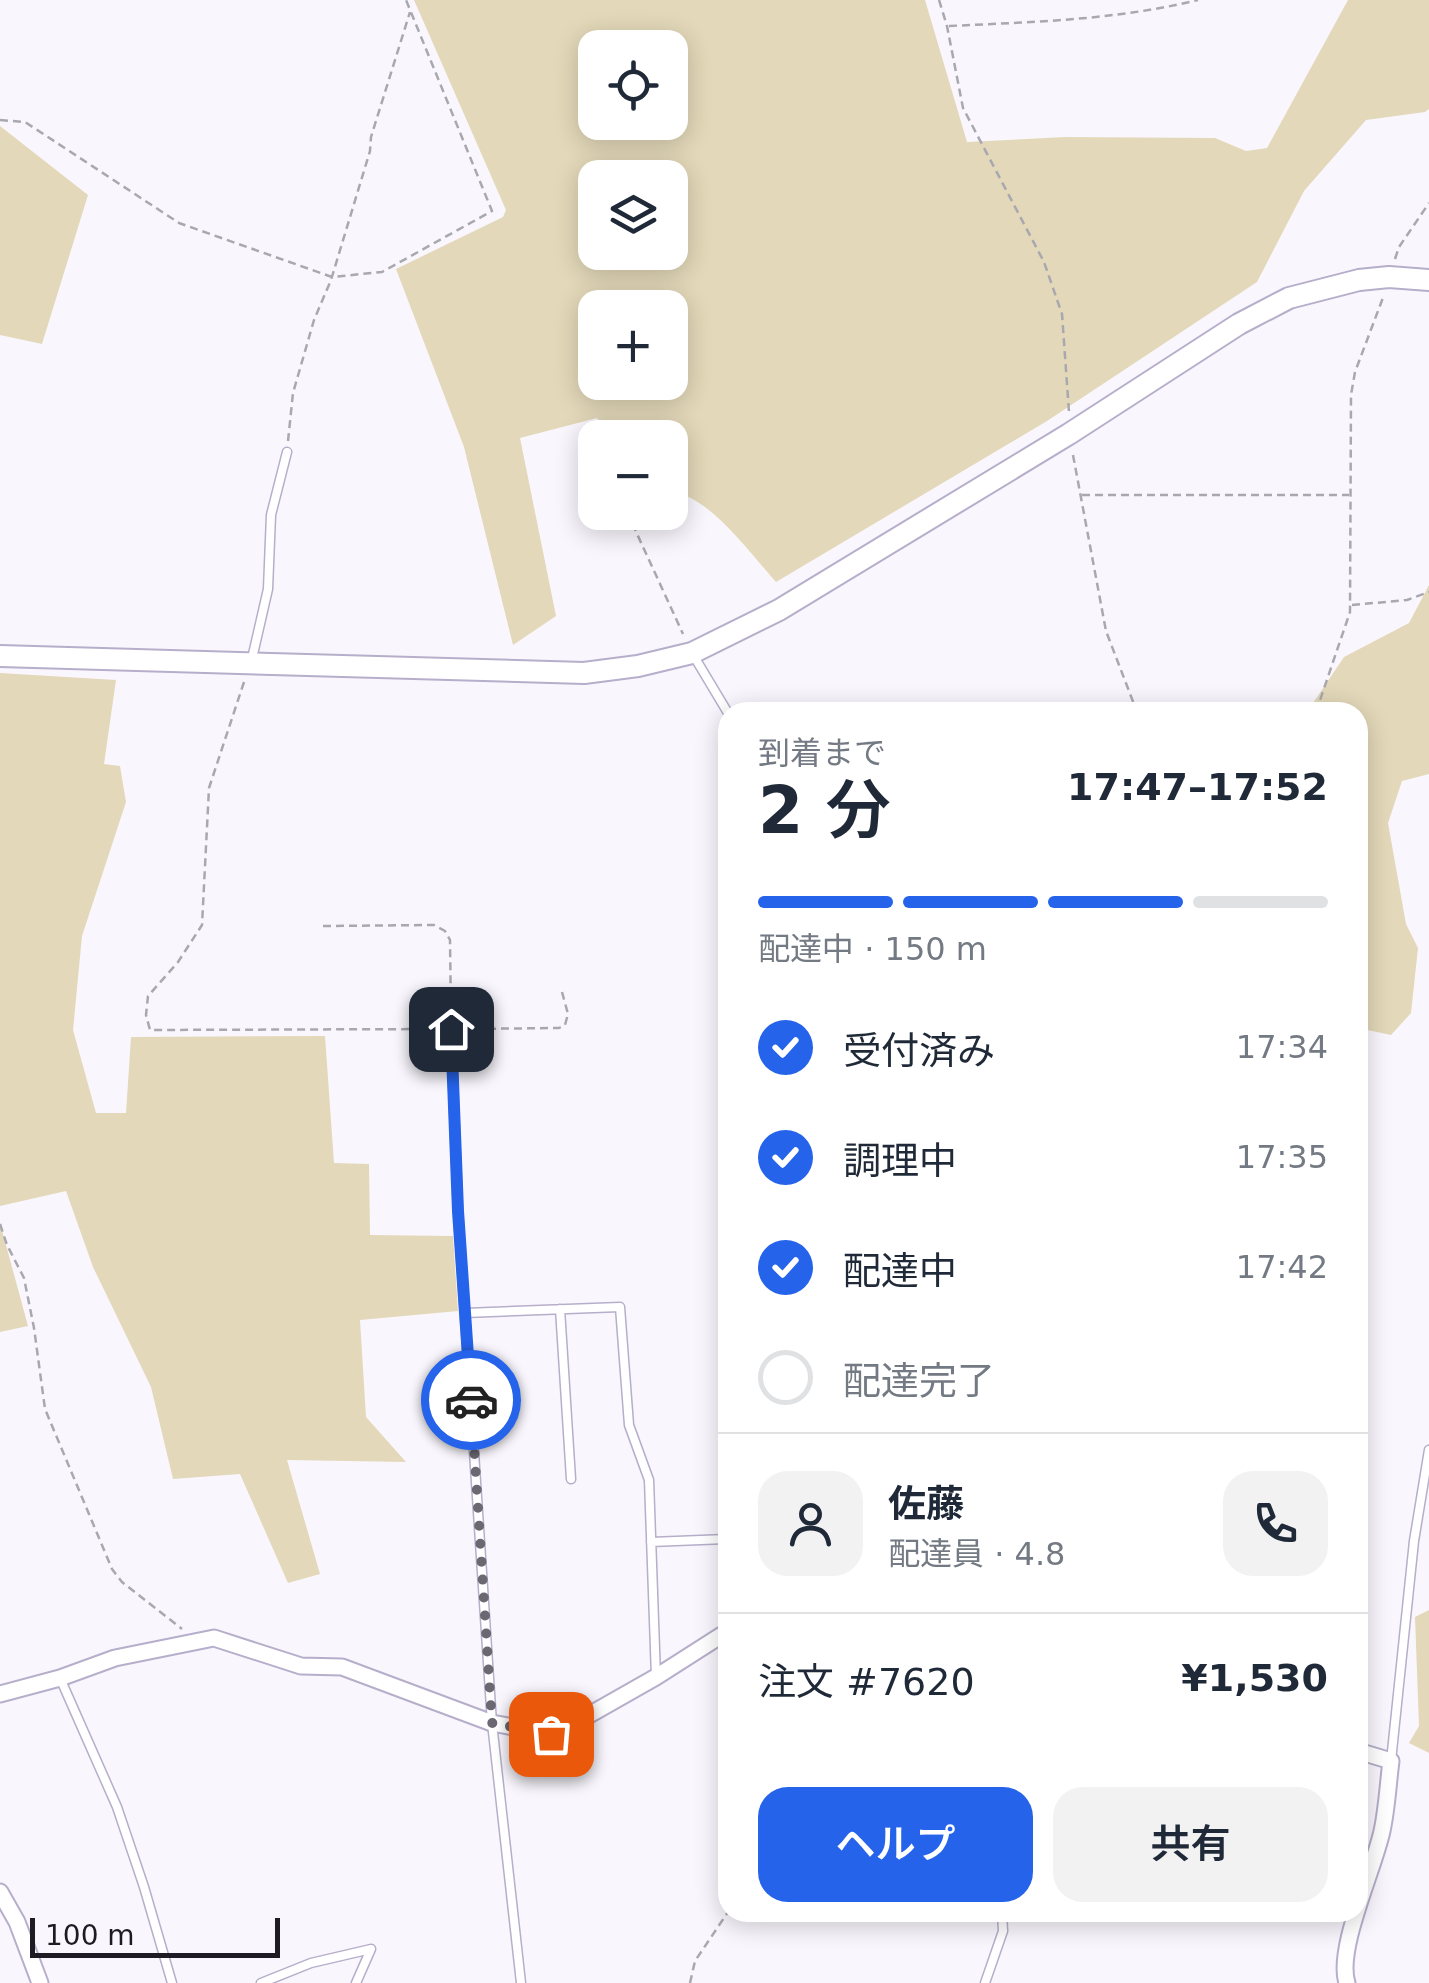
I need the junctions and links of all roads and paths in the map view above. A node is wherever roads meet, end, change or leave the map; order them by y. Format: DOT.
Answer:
graph roads {
  1 [pos="406,0"];
  2 [pos="939,0"];
  3 [pos="1198,0"];
  4 [pos="411,11"];
  5 [pos="948,26"];
  6 [pos="0,120"];
  7 [pos="1429,204"];
  8 [pos="332,276"];
  9 [pos="1390,277"];
  10 [pos="1429,280"];
  11 [pos="1069,434"];
  12 [pos="287,452"];
  13 [pos="1350,495"];
  14 [pos="1082,496"];
  15 [pos="635,530"];
  16 [pos="1429,592"];
  17 [pos="1350,605"];
  18 [pos="692,654"];
  19 [pos="0,656"];
  20 [pos="251,662"];
  21 [pos="721,702"];
  22 [pos="1133,702"];
  23 [pos="1319,702"];
  24 [pos="322,926"];
  25 [pos="562,992"];
  26 [pos="451,1029"];
  27 [pos="0,1224"];
  28 [pos="560,1309"];
  29 [pos="465,1313"];
  30 [pos="1429,1450"];
  31 [pos="571,1478"];
  32 [pos="718,1538"];
  33 [pos="651,1542"];
  34 [pos="718,1637"];
  35 [pos="192,1642"];
  36 [pos="656,1677"];
  37 [pos="60,1678"];
  38 [pos="0,1694"];
  39 [pos="492,1723"];
  40 [pos="1368,1754"];
  41 [pos="1392,1760"];
  42 [pos="1368,1879"];
  43 [pos="0,1892"];
  44 [pos="721,1922"];
  45 [pos="1003,1922"];
  46 [pos="1355,1922"];
  47 [pos="40,1983"];
  48 [pos="172,1983"];
  49 [pos="261,1983"];
  50 [pos="356,1983"];
  51 [pos="521,1983"];
  52 [pos="690,1983"];
  53 [pos="985,1983"];
  54 [pos="1347,1983"];
  1 -- 4 [label="path"];
  2 -- 5 [label="path"];
  3 -- 5 [label="path"];
  4 -- 8 [label="path"];
  4 -- 8 [label="path"];
  5 -- 11 [label="path"];
  6 -- 8 [label="path"];
  7 -- 9 [label="path"];
  8 -- 12 [label="path"];
  9 -- 10 [label="street"];
  9 -- 11 [label="street"];
  9 -- 13 [label="path"];
  11 -- 14 [label="path"];
  11 -- 18 [label="street"];
  12 -- 20 [label="lane"];
  13 -- 14 [label="path"];
  13 -- 17 [label="path"];
  14 -- 22 [label="path"];
  15 -- 18 [label="path"];
  16 -- 17 [label="path"];
  17 -- 23 [label="path"];
  18 -- 20 [label="street"];
  18 -- 21 [label="lane"];
  19 -- 20 [label="street"];
  20 -- 26 [label="path"];
  24 -- 26 [label="path"];
  25 -- 26 [label="path"];
  26 -- 29 [label="lane"];
  27 -- 35 [label="path"];
  28 -- 29 [label="lane"];
  28 -- 31 [label="lane"];
  28 -- 33 [label="lane"];
  29 -- 39 [label="lane"];
  30 -- 41 [label="lane"];
  32 -- 33 [label="lane"];
  33 -- 36 [label="lane"];
  34 -- 36 [label="street"];
  35 -- 37 [label="street"];
  35 -- 39 [label="street"];
  36 -- 39 [label="street"];
  37 -- 38 [label="street"];
  37 -- 48 [label="lane"];
  39 -- 51 [label="lane"];
  40 -- 41 [label="street"];
  41 -- 42 [label="street"];
  43 -- 47 [label="street"];
  44 -- 52 [label="path"];
  45 -- 53 [label="lane"];
  46 -- 54 [label="street"];
  49 -- 50 [label="lane"];
}
